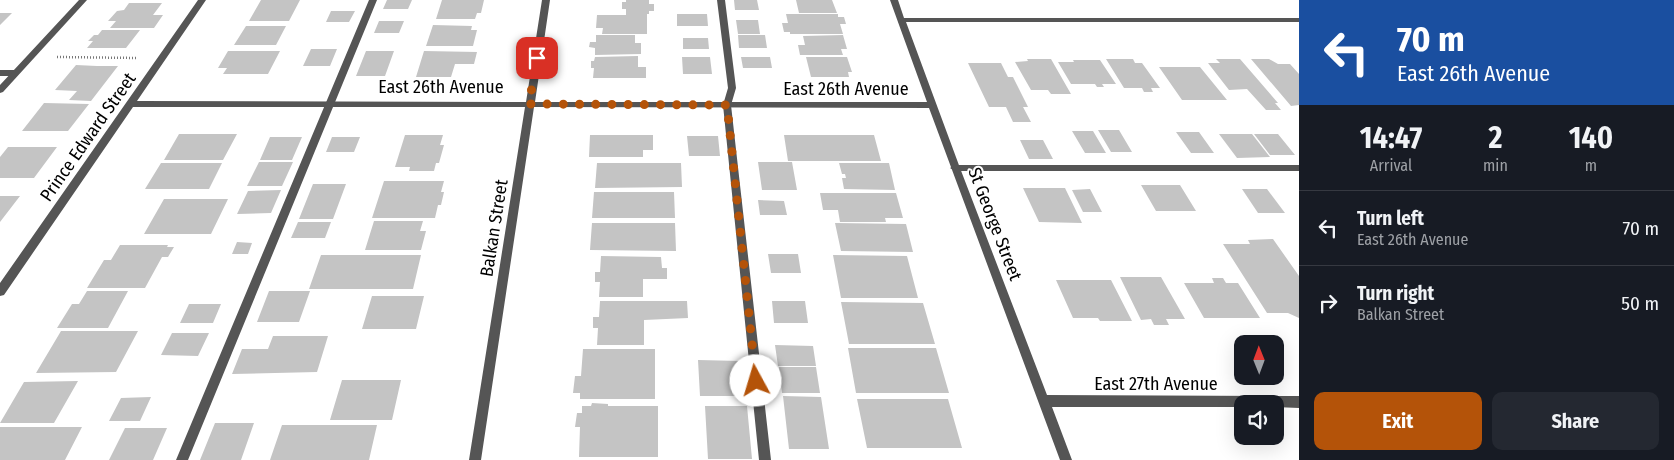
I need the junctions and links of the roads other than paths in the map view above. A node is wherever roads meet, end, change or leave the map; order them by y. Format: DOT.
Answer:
graph roads {
  1 [pos="83,0"];
  2 [pos="202,0"];
  3 [pos="373,0"];
  4 [pos="546,0"];
  5 [pos="721,0"];
  6 [pos="894,0"];
  7 [pos="902,20"];
  8 [pos="1299,20"];
  9 [pos="0,73"];
  10 [pos="15,73"];
  11 [pos="0,90"];
  12 [pos="330,103"];
  13 [pos="131,104"];
  14 [pos="529,104"];
  15 [pos="727,105"];
  16 [pos="932,105"];
  17 [pos="955,168"];
  18 [pos="1299,168"];
  19 [pos="0,292"];
  20 [pos="1044,401"];
  21 [pos="1299,402"];
  22 [pos="182,460"];
  23 [pos="475,460"];
  24 [pos="765,460"];
  25 [pos="1066,460"];
  1 -- 10 [label="street"];
  2 -- 13 [label="street, Prince Edward Street"];
  3 -- 12 [label="street"];
  4 -- 14 [label="street, Balkan Street"];
  5 -- 15 [label="street"];
  6 -- 7 [label="street, St George Street"];
  7 -- 8 [label="street"];
  7 -- 16 [label="street, St George Street"];
  9 -- 10 [label="street"];
  10 -- 11 [label="street"];
  12 -- 13 [label="street, East 26th Avenue"];
  12 -- 14 [label="street, East 26th Avenue"];
  12 -- 22 [label="street"];
  13 -- 19 [label="street, Prince Edward Street"];
  14 -- 15 [label="street, East 26th Avenue"];
  14 -- 23 [label="street, Balkan Street"];
  15 -- 16 [label="street, East 26th Avenue"];
  15 -- 24 [label="street"];
  16 -- 17 [label="street, St George Street"];
  17 -- 18 [label="street"];
  17 -- 20 [label="street, St George Street"];
  20 -- 21 [label="street, East 27th Avenue"];
  20 -- 25 [label="street, St George Street"];
}
